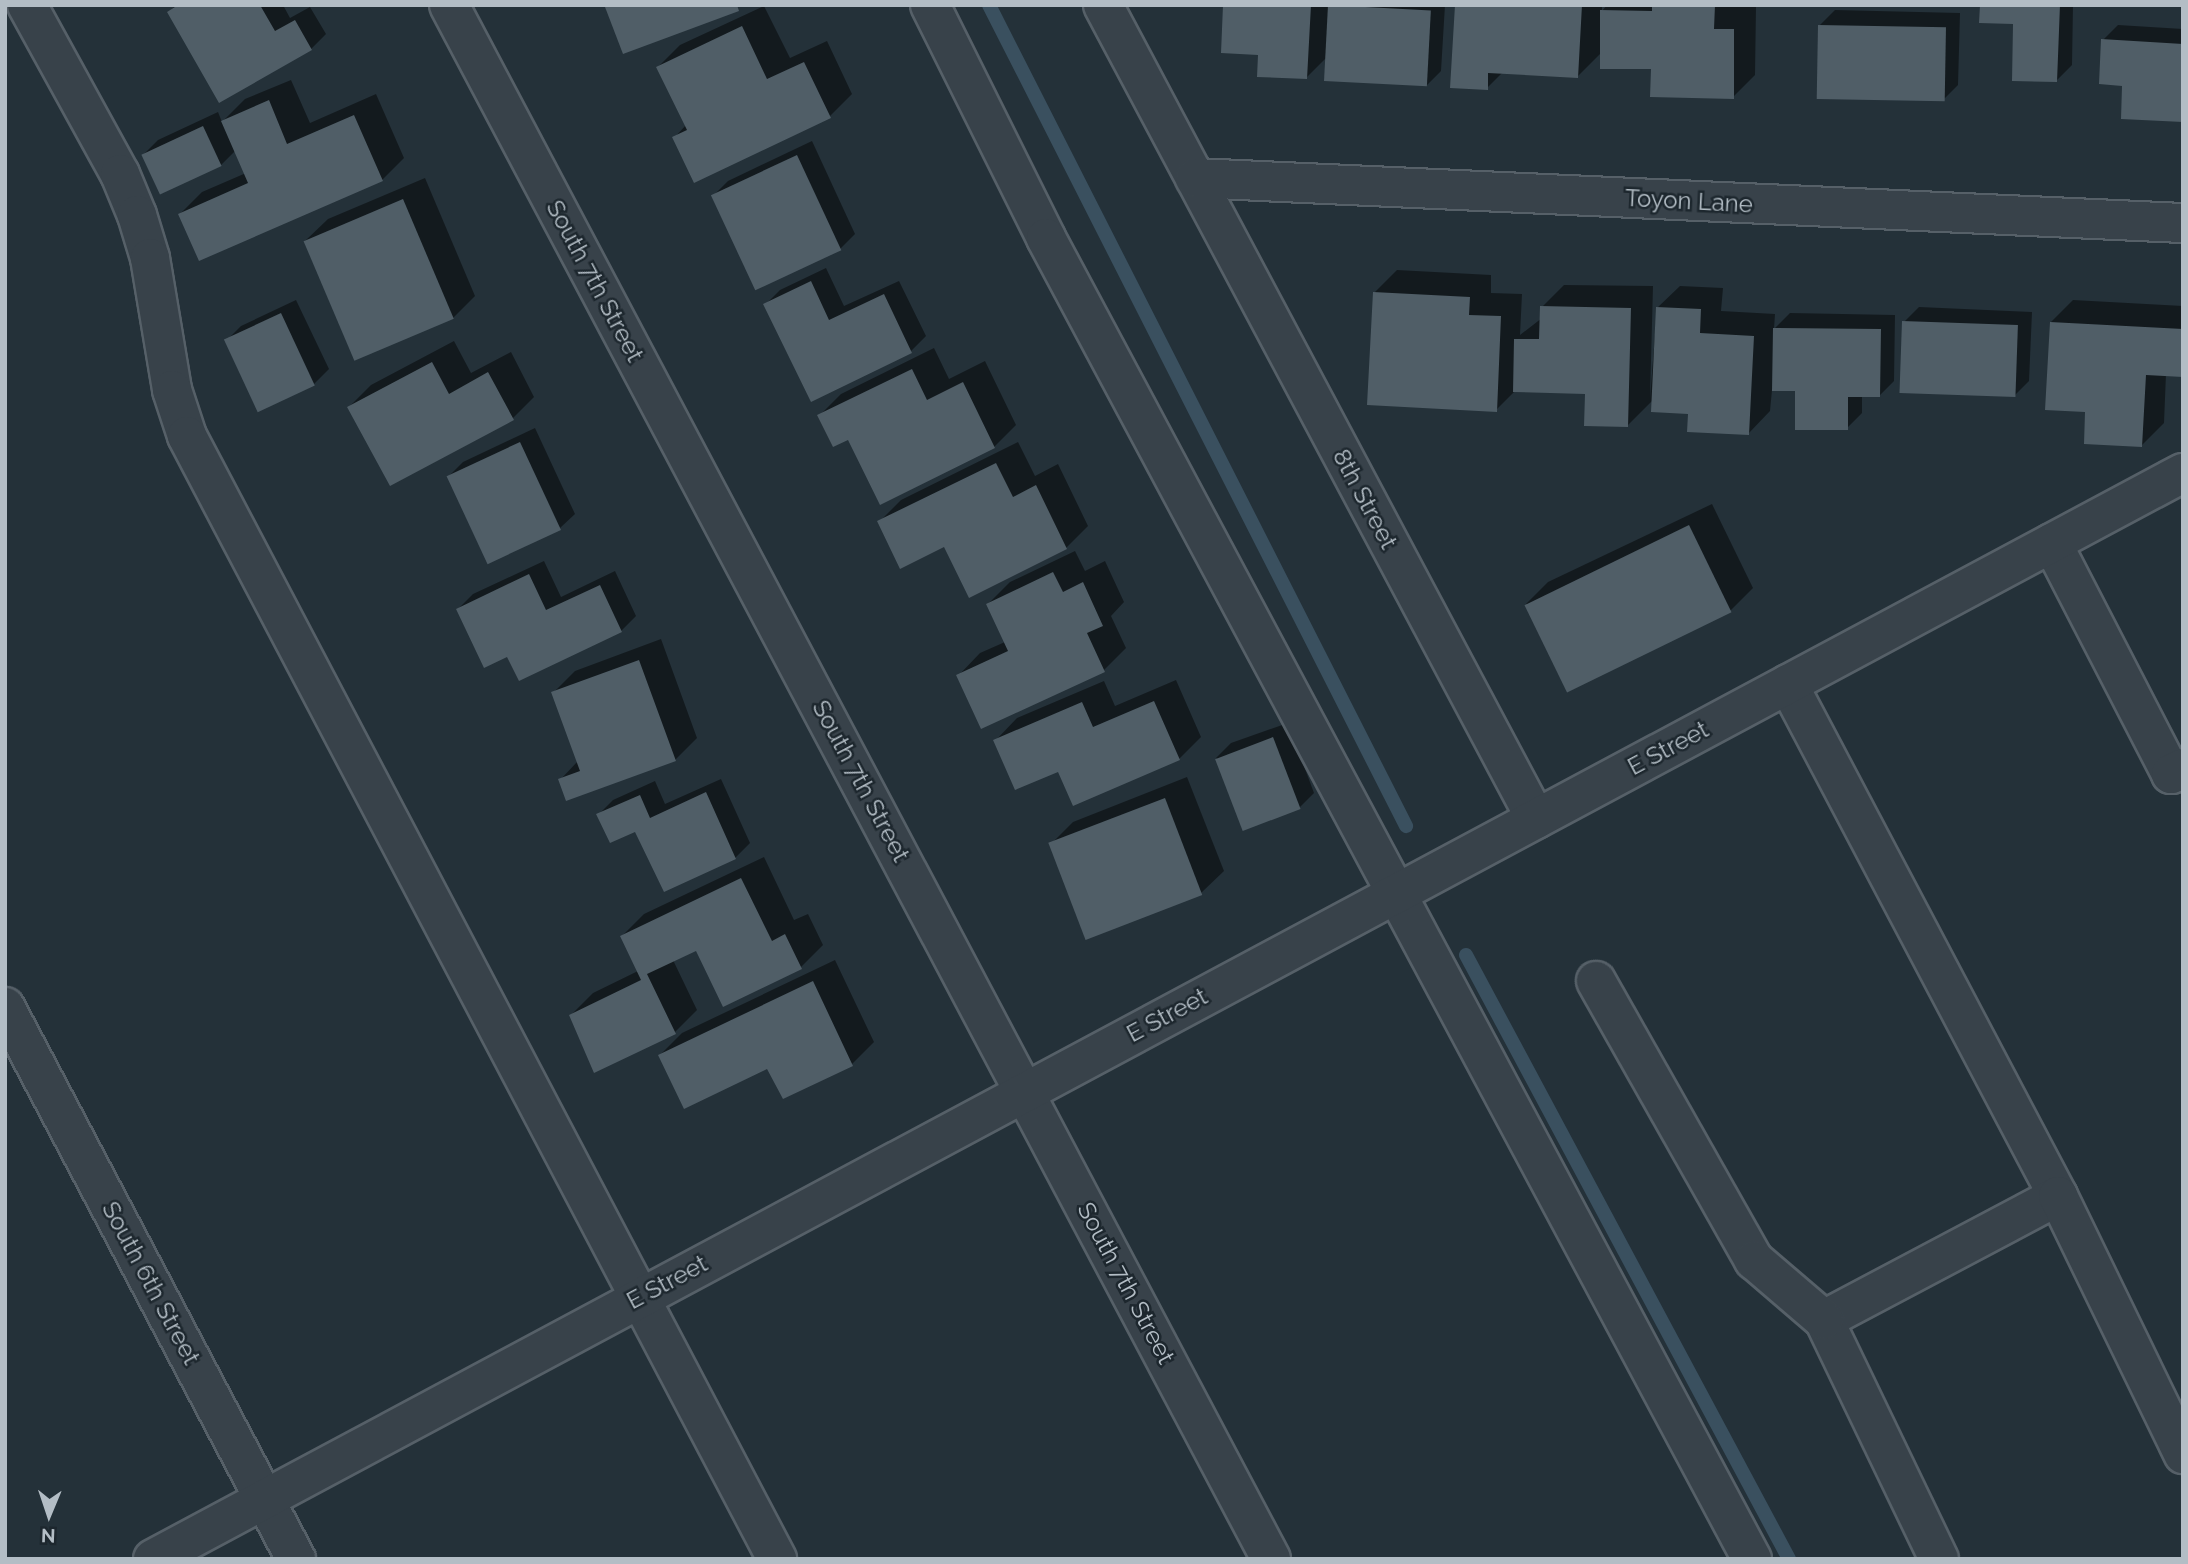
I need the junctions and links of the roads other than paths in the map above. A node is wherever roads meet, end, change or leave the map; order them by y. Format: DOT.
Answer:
graph roads {
  1 [pos="27,5"];
  2 [pos="449,5"];
  3 [pos="930,5"];
  4 [pos="1103,5"];
  5 [pos="1195,178"];
  6 [pos="2183,223"];
  7 [pos="2183,473"];
  8 [pos="2052,543"];
  9 [pos="1788,684"];
  10 [pos="2183,768"];
  11 [pos="1536,819"];
  12 [pos="1398,893"];
  13 [pos="1596,982"];
  14 [pos="5,1007"];
  15 [pos="1026,1091"];
  16 [pos="2058,1196"];
  17 [pos="639,1297"];
  18 [pos="1824,1320"];
  19 [pos="2183,1454"];
  20 [pos="264,1499"];
  21 [pos="153,1559"];
  22 [pos="296,1559"];
  23 [pos="777,1559"];
  24 [pos="1271,1559"];
  25 [pos="1752,1559"];
  26 [pos="1938,1559"];
  1 -- 17 [label="street"];
  2 -- 15 [label="street, South 7th Street"];
  3 -- 12 [label="street"];
  4 -- 5 [label="street, 8th Street"];
  5 -- 6 [label="street, Toyon Lane"];
  5 -- 11 [label="street, 8th Street"];
  7 -- 8 [label="street, E Street"];
  8 -- 9 [label="street, E Street"];
  8 -- 10 [label="street"];
  9 -- 11 [label="street, E Street"];
  9 -- 16 [label="street"];
  11 -- 12 [label="street, E Street"];
  12 -- 15 [label="street, E Street"];
  12 -- 25 [label="street"];
  13 -- 18 [label="street"];
  14 -- 20 [label="street, South 6th Street"];
  15 -- 17 [label="street, E Street"];
  15 -- 24 [label="street, South 7th Street"];
  16 -- 18 [label="street"];
  16 -- 19 [label="street"];
  17 -- 20 [label="street, E Street"];
  17 -- 23 [label="street"];
  18 -- 26 [label="street"];
  20 -- 21 [label="street, E Street"];
  20 -- 22 [label="street, South 6th Street"];
}
